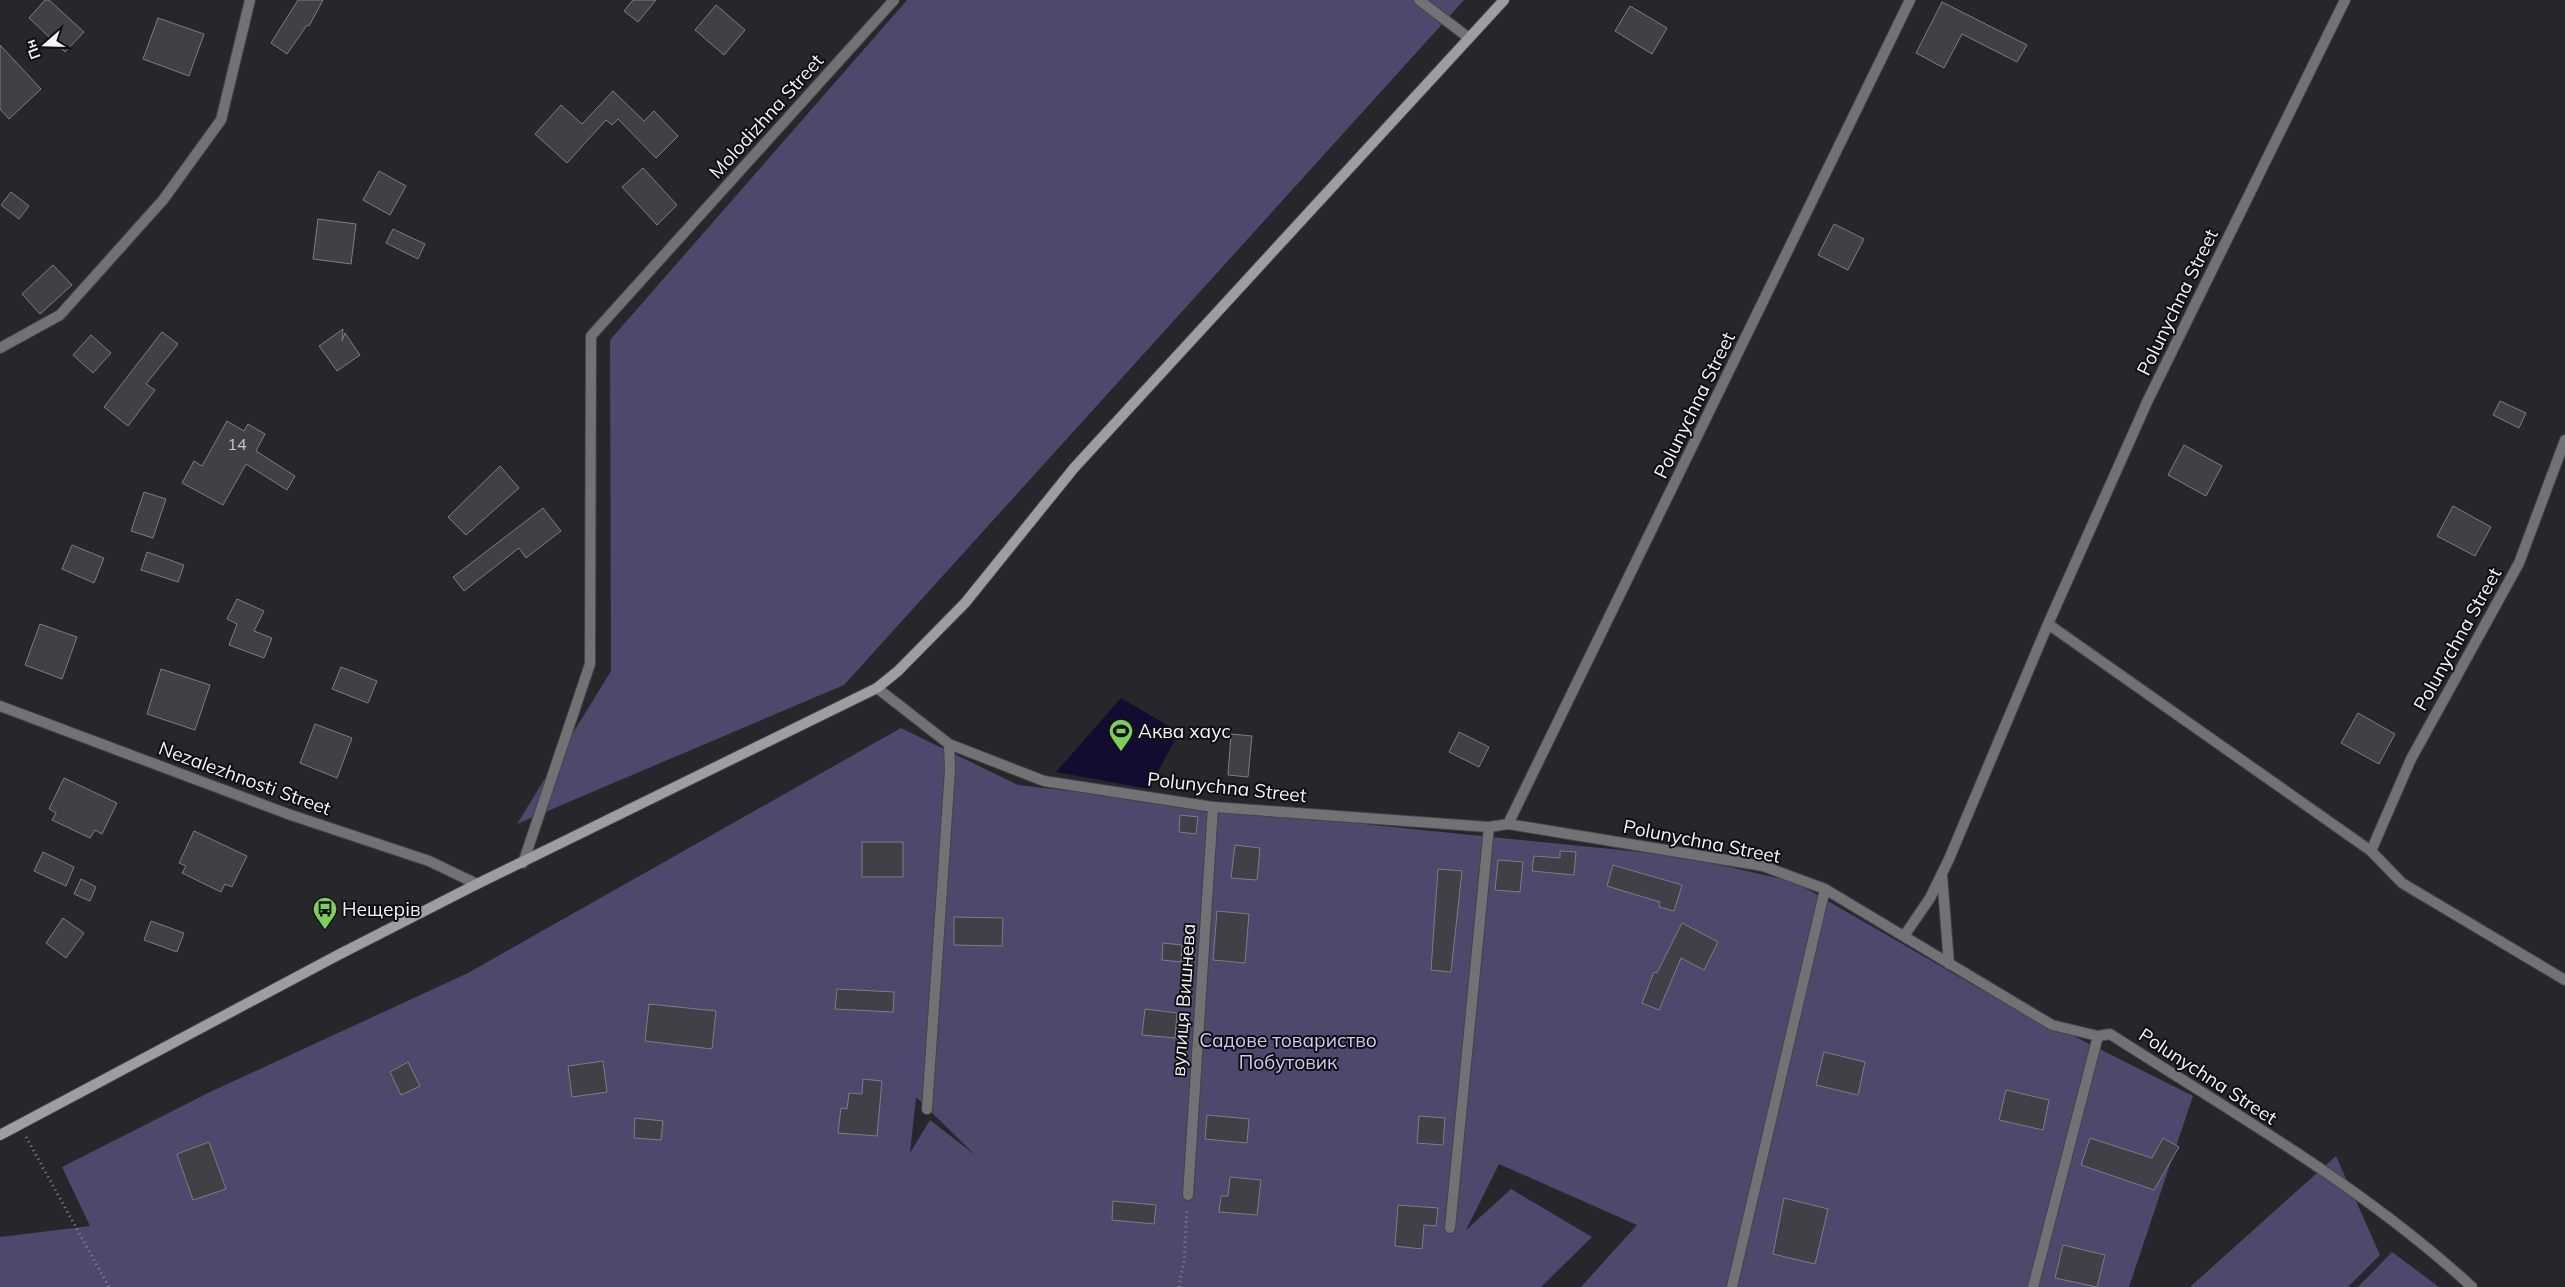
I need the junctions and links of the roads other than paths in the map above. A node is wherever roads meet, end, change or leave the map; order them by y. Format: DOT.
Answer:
graph roads {
  1 [pos="250,0"];
  2 [pos="894,0"];
  3 [pos="1418,0"];
  4 [pos="1504,0"];
  5 [pos="1910,0"];
  6 [pos="2345,0"];
  7 [pos="1469,38"];
  8 [pos="0,348"];
  9 [pos="2565,440"];
  10 [pos="2048,624"];
  11 [pos="877,688"];
  12 [pos="0,706"];
  13 [pos="949,744"];
  14 [pos="1214,807"];
  15 [pos="1508,824"];
  16 [pos="1489,827"];
  17 [pos="2372,850"];
  18 [pos="522,863"];
  19 [pos="1942,874"];
  20 [pos="477,884"];
  21 [pos="1825,888"];
  22 [pos="1904,936"];
  23 [pos="1950,964"];
  24 [pos="2565,980"];
  25 [pos="2098,1036"];
  26 [pos="928,1109"];
  27 [pos="0,1135"];
  28 [pos="1188,1195"];
  29 [pos="1450,1228"];
  30 [pos="1732,1287"];
  31 [pos="2033,1287"];
  32 [pos="2472,1287"];
  1 -- 8 [label="street"];
  2 -- 18 [label="street, Molodizhna Street"];
  3 -- 7 [label="street"];
  4 -- 7 [label="main road"];
  5 -- 15 [label="street, Polunychna Street"];
  6 -- 10 [label="street, Polunychna Street"];
  7 -- 11 [label="main road"];
  9 -- 17 [label="street, Polunychna Street"];
  10 -- 17 [label="street"];
  10 -- 19 [label="street, Polunychna Street"];
  11 -- 13 [label="street, Polunychna Street"];
  11 -- 18 [label="main road"];
  12 -- 20 [label="street, Nezalezhnosti Street"];
  13 -- 14 [label="street, Polunychna Street"];
  13 -- 26 [label="street"];
  14 -- 16 [label="street, Polunychna Street"];
  14 -- 28 [label="street, вулиця Вишнева"];
  15 -- 16 [label="street, Polunychna Street"];
  15 -- 21 [label="street, Polunychna Street"];
  16 -- 29 [label="street"];
  17 -- 24 [label="street"];
  18 -- 20 [label="main road"];
  19 -- 22 [label="street, Polunychna Street"];
  19 -- 23 [label="street"];
  20 -- 27 [label="main road"];
  21 -- 22 [label="street, Polunychna Street"];
  21 -- 30 [label="street"];
  22 -- 23 [label="street, Polunychna Street"];
  23 -- 25 [label="street, Polunychna Street"];
  25 -- 31 [label="street"];
  25 -- 32 [label="street, Polunychna Street"];
}
